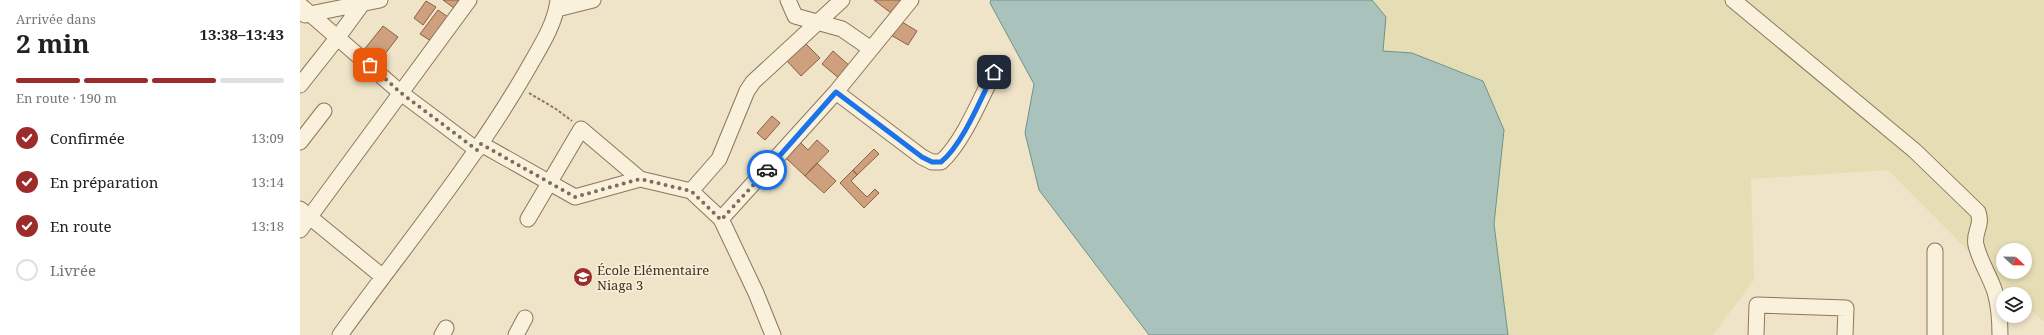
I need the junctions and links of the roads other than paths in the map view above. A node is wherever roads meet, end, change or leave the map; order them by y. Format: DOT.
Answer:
graph roads {
  1 [pos="380,0"];
  2 [pos="469,0"];
  3 [pos="593,0"];
  4 [pos="788,0"];
  5 [pos="842,0"];
  6 [pos="911,0"];
  7 [pos="1732,0"];
  8 [pos="363,2"];
  9 [pos="557,4"];
  10 [pos="304,11"];
  11 [pos="816,23"];
  12 [pos="338,37"];
  13 [pos="871,49"];
  14 [pos="994,72"];
  15 [pos="300,85"];
  16 [pos="836,92"];
  17 [pos="401,93"];
  18 [pos="324,111"];
  19 [pos="300,142"];
  20 [pos="479,147"];
  21 [pos="640,179"];
  22 [pos="549,184"];
  23 [pos="691,191"];
  24 [pos="304,213"];
  25 [pos="528,219"];
  26 [pos="721,220"];
  27 [pos="300,230"];
  28 [pos="1935,251"];
  29 [pos="382,277"];
  30 [pos="525,318"];
  31 [pos="340,335"];
  32 [pos="516,335"];
  33 [pos="773,335"];
  34 [pos="1756,335"];
  35 [pos="1845,335"];
  36 [pos="1935,335"];
  37 [pos="2000,335"];
  1 -- 8 [label="street"];
  2 -- 17 [label="street"];
  3 -- 9 [label="street"];
  4 -- 11 [label="street"];
  5 -- 11 [label="street"];
  6 -- 13 [label="street"];
  7 -- 37 [label="street"];
  8 -- 10 [label="street"];
  8 -- 12 [label="street"];
  9 -- 20 [label="street"];
  10 -- 12 [label="street"];
  11 -- 13 [label="street"];
  11 -- 23 [label="street"];
  12 -- 15 [label="street"];
  12 -- 17 [label="street"];
  13 -- 16 [label="street"];
  14 -- 16 [label="street"];
  16 -- 26 [label="street"];
  17 -- 20 [label="street"];
  17 -- 24 [label="street"];
  18 -- 19 [label="street"];
  20 -- 22 [label="street"];
  20 -- 29 [label="street"];
  21 -- 22 [label="street"];
  21 -- 22 [label="street"];
  21 -- 23 [label="street"];
  22 -- 25 [label="street"];
  23 -- 26 [label="street"];
  24 -- 27 [label="street"];
  24 -- 29 [label="street"];
  26 -- 33 [label="street"];
  28 -- 36 [label="street"];
  29 -- 31 [label="street"];
  30 -- 32 [label="street"];
  34 -- 35 [label="street"];
}
